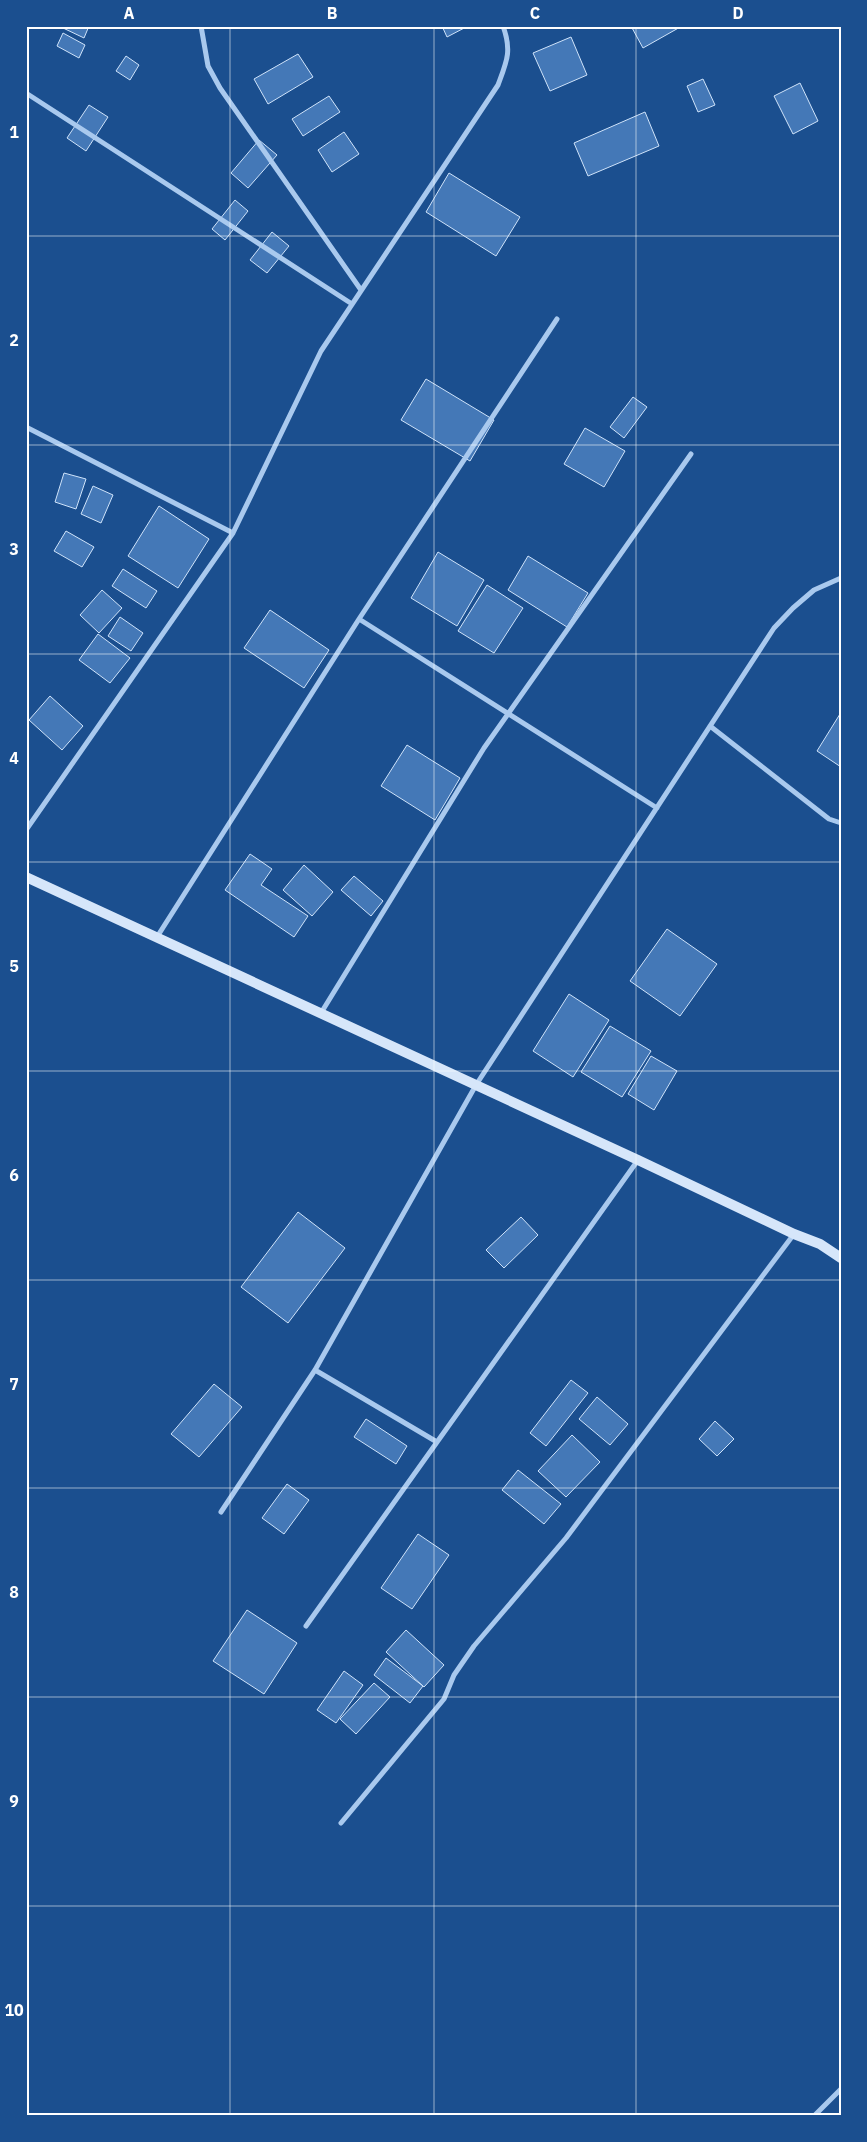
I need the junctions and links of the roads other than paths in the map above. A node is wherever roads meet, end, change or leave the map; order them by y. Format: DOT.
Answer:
graph roads {
  1 [pos="202,26"];
  2 [pos="503,26"];
  3 [pos="26,93"];
  4 [pos="361,290"];
  5 [pos="352,304"];
  6 [pos="558,319"];
  7 [pos="26,427"];
  8 [pos="691,454"];
  9 [pos="233,532"];
  10 [pos="841,578"];
  11 [pos="359,619"];
  12 [pos="508,713"];
  13 [pos="710,726"];
  14 [pos="657,808"];
  15 [pos="841,823"];
  16 [pos="26,830"];
  17 [pos="26,877"];
  18 [pos="156,937"];
  19 [pos="321,1013"];
  20 [pos="476,1085"];
  21 [pos="638,1160"];
  22 [pos="794,1234"];
  23 [pos="841,1258"];
  24 [pos="315,1370"];
  25 [pos="437,1442"];
  26 [pos="221,1512"];
  27 [pos="306,1626"];
  28 [pos="342,1823"];
  29 [pos="841,2089"];
  30 [pos="814,2116"];
  1 -- 4 [label="street"];
  2 -- 4 [label="street"];
  3 -- 5 [label="street"];
  4 -- 5 [label="street"];
  5 -- 9 [label="street"];
  6 -- 11 [label="street"];
  7 -- 9 [label="street"];
  8 -- 12 [label="street"];
  9 -- 16 [label="street"];
  10 -- 13 [label="street"];
  11 -- 12 [label="street"];
  11 -- 18 [label="street"];
  12 -- 14 [label="street"];
  12 -- 19 [label="street"];
  13 -- 14 [label="street"];
  13 -- 15 [label="street"];
  14 -- 20 [label="street"];
  17 -- 18 [label="street"];
  18 -- 19 [label="street"];
  19 -- 20 [label="street"];
  20 -- 21 [label="street"];
  20 -- 24 [label="street"];
  21 -- 22 [label="street"];
  21 -- 25 [label="street"];
  22 -- 23 [label="street"];
  22 -- 28 [label="street"];
  24 -- 25 [label="street"];
  24 -- 26 [label="street"];
  25 -- 27 [label="street"];
  29 -- 30 [label="street"];
}
